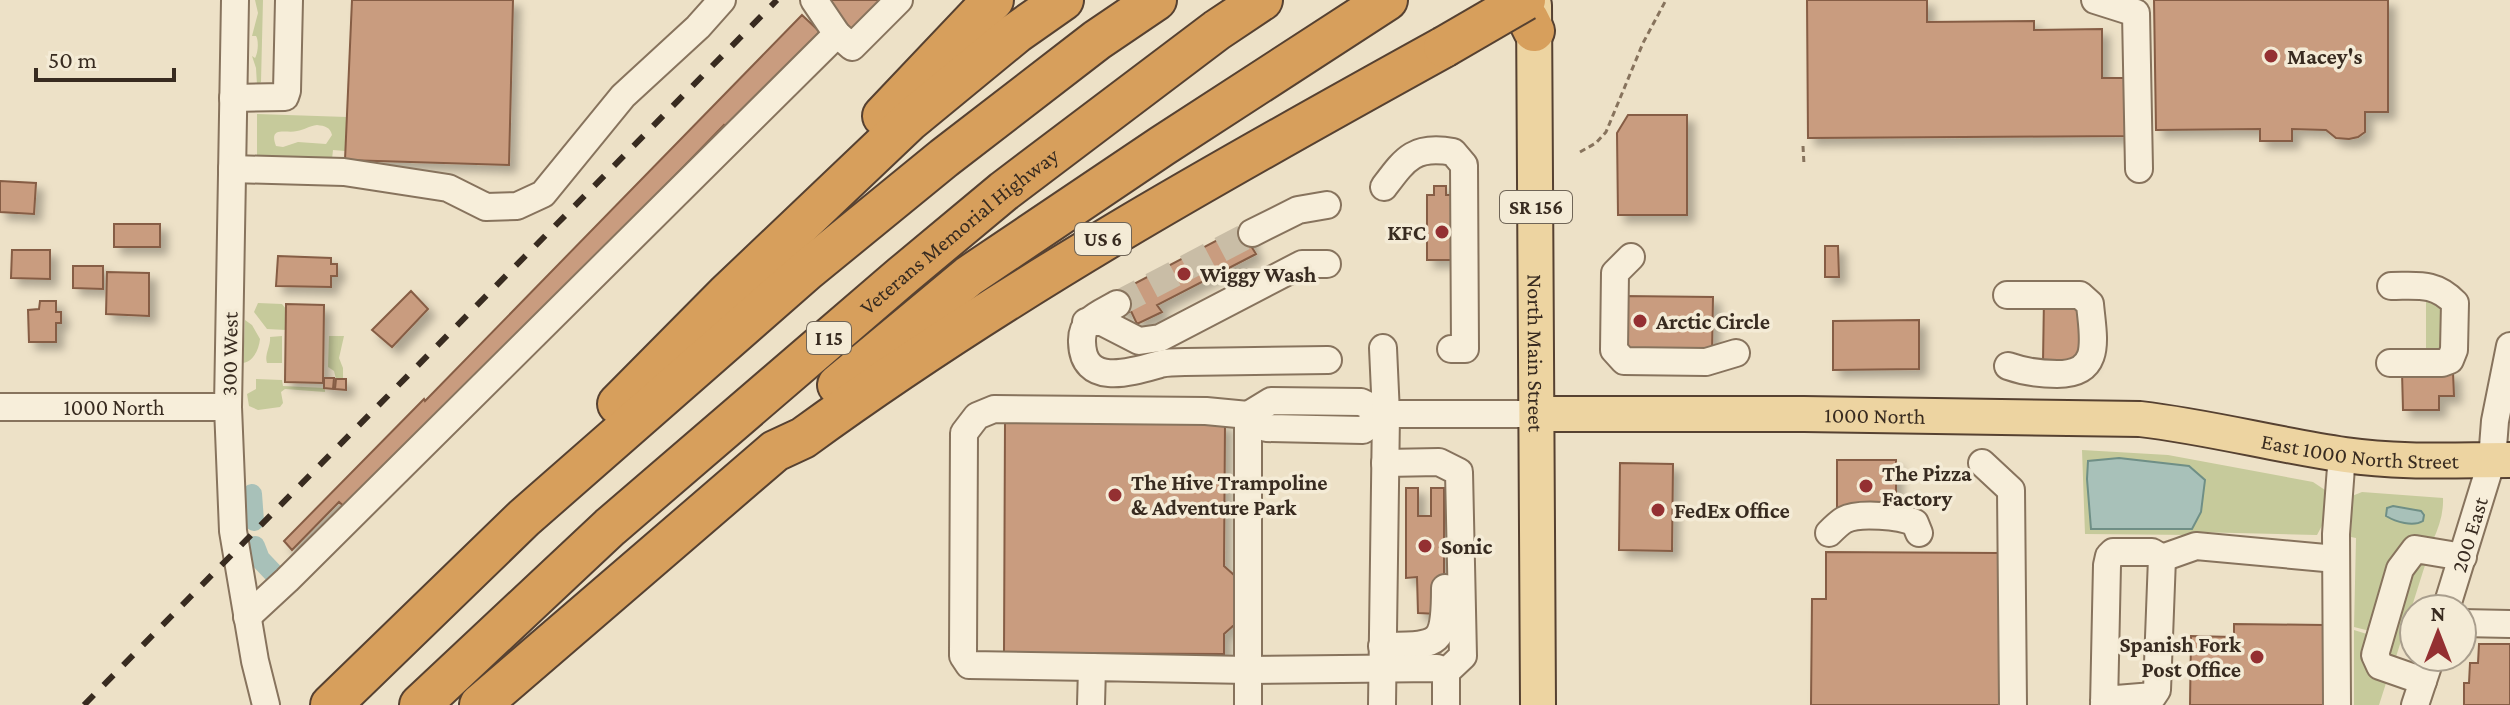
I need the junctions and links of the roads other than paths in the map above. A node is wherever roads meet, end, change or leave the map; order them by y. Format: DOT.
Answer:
graph roads {
  1 [pos="235,0"];
  2 [pos="289,0"];
  3 [pos="722,0"];
  4 [pos="814,0"];
  5 [pos="899,0"];
  6 [pos="993,0"];
  7 [pos="1063,0"];
  8 [pos="1156,0"];
  9 [pos="1262,0"];
  10 [pos="1387,0"];
  11 [pos="2095,0"];
  12 [pos="1529,6"];
  13 [pos="837,34"];
  14 [pos="233,98"];
  15 [pos="2145,167"];
  16 [pos="232,169"];
  17 [pos="1384,187"];
  18 [pos="1327,205"];
  19 [pos="1252,233"];
  20 [pos="1631,257"];
  21 [pos="1327,264"];
  22 [pos="2391,286"];
  23 [pos="726,295"];
  24 [pos="2007,295"];
  25 [pos="1117,304"];
  26 [pos="1086,322"];
  27 [pos="2510,346"];
  28 [pos="1383,348"];
  29 [pos="1451,349"];
  30 [pos="1736,353"];
  31 [pos="2390,363"];
  32 [pos="2008,366"];
  33 [pos="1328,379"];
  34 [pos="0,407"];
  35 [pos="228,407"];
  36 [pos="1386,414"];
  37 [pos="1537,414"];
  38 [pos="1248,415"];
  39 [pos="1328,429"];
  40 [pos="2214,430"];
  41 [pos="775,451"];
  42 [pos="2342,454"];
  43 [pos="2501,460"];
  44 [pos="1385,463"];
  45 [pos="1982,463"];
  46 [pos="524,518"];
  47 [pos="1829,533"];
  48 [pos="1919,533"];
  49 [pos="1462,552"];
  50 [pos="2463,557"];
  51 [pos="2162,558"];
  52 [pos="2336,559"];
  53 [pos="2451,593"];
  54 [pos="247,617"];
  55 [pos="2478,623"];
  56 [pos="2510,624"];
  57 [pos="1382,657"];
  58 [pos="1092,667"];
  59 [pos="1247,670"];
  60 [pos="1446,672"];
  61 [pos="2423,681"];
  62 [pos="2104,703"];
  63 [pos="266,705"];
  64 [pos="331,705"];
  65 [pos="420,705"];
  66 [pos="480,705"];
  67 [pos="1091,705"];
  68 [pos="1248,705"];
  69 [pos="1382,705"];
  70 [pos="1446,705"];
  71 [pos="1538,705"];
  72 [pos="2013,705"];
  73 [pos="2337,705"];
  1 -- 14 [label="street, 300 West"];
  2 -- 14 [label="street"];
  3 -- 16 [label="street"];
  4 -- 13 [label="street"];
  5 -- 13 [label="street"];
  6 -- 23 [label="highway"];
  7 -- 23 [label="highway"];
  8 -- 46 [label="highway"];
  9 -- 65 [label="highway, Veterans Memorial Highway / I 15"];
  10 -- 41 [label="highway"];
  11 -- 15 [label="street"];
  12 -- 37 [label="main road, North Main Street / SR 156"];
  12 -- 41 [label="highway, US 6, bridge"];
  13 -- 54 [label="street"];
  14 -- 16 [label="street, 300 West"];
  16 -- 35 [label="street, 300 West"];
  17 -- 29 [label="street"];
  18 -- 19 [label="street"];
  20 -- 30 [label="street"];
  21 -- 26 [label="street"];
  22 -- 31 [label="street"];
  23 -- 46 [label="highway"];
  24 -- 32 [label="street"];
  25 -- 26 [label="street"];
  26 -- 33 [label="street"];
  27 -- 43 [label="street, 200 East"];
  28 -- 36 [label="street"];
  33 -- 36 [label="street"];
  33 -- 38 [label="street"];
  33 -- 39 [label="street"];
  34 -- 35 [label="street, 1000 North"];
  35 -- 54 [label="street, 300 West"];
  36 -- 37 [label="street"];
  36 -- 39 [label="street"];
  36 -- 44 [label="street"];
  37 -- 40 [label="main road, 1000 North"];
  37 -- 71 [label="main road, North Main Street / SR 156"];
  38 -- 39 [label="street"];
  38 -- 58 [label="street"];
  38 -- 59 [label="street"];
  40 -- 42 [label="main road, East 1000 North Street"];
  41 -- 66 [label="highway, US 6"];
  42 -- 43 [label="main road, East 1000 North Street"];
  42 -- 52 [label="street"];
  43 -- 50 [label="street, 200 East"];
  44 -- 49 [label="street"];
  44 -- 57 [label="street"];
  45 -- 72 [label="street"];
  46 -- 64 [label="highway"];
  47 -- 48 [label="street"];
  49 -- 57 [label="street"];
  49 -- 60 [label="street"];
  50 -- 53 [label="street, 200 East"];
  50 -- 61 [label="street"];
  51 -- 52 [label="street"];
  51 -- 62 [label="street"];
  51 -- 62 [label="street"];
  52 -- 73 [label="street"];
  54 -- 63 [label="street, 300 West"];
  55 -- 56 [label="street"];
  57 -- 59 [label="street"];
  57 -- 60 [label="street"];
  57 -- 69 [label="street"];
  58 -- 59 [label="street"];
  58 -- 67 [label="street"];
  59 -- 68 [label="street"];
  60 -- 70 [label="street"];
}
